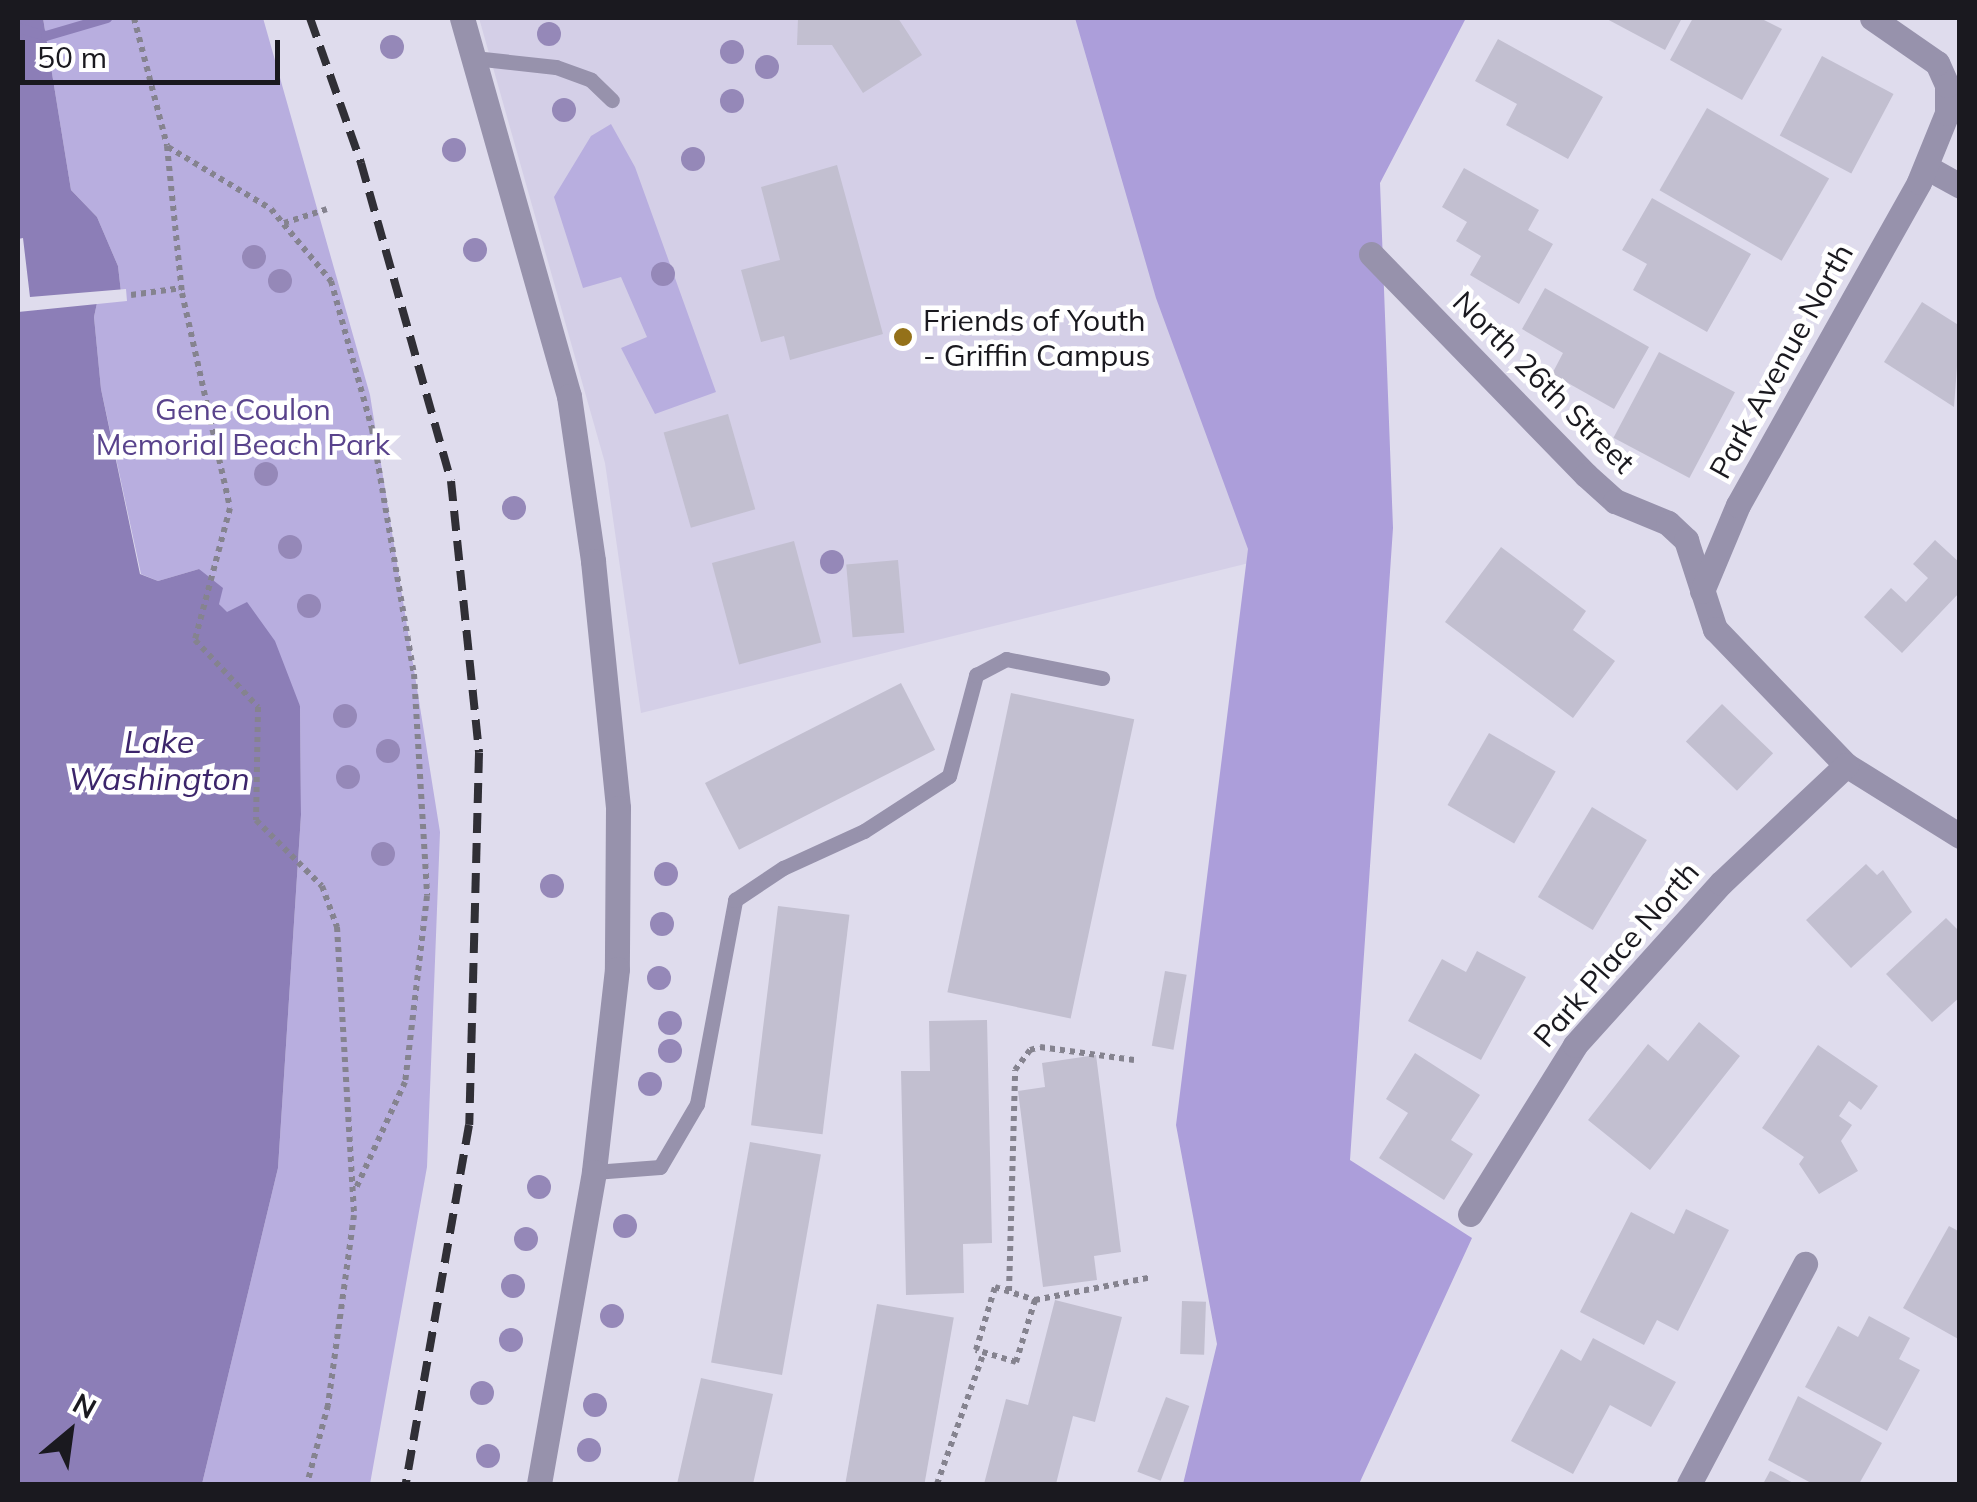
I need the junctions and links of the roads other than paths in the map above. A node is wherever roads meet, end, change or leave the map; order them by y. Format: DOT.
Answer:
graph roads {
  1 [pos="462,18"];
  2 [pos="1872,18"];
  3 [pos="474,58"];
  4 [pos="612,100"];
  5 [pos="1926,167"];
  6 [pos="1960,186"];
  7 [pos="1371,254"];
  8 [pos="1702,591"];
  9 [pos="1102,678"];
  10 [pos="1846,765"];
  11 [pos="1960,836"];
  12 [pos="594,1172"];
  13 [pos="1470,1214"];
  14 [pos="1806,1264"];
  15 [pos="539,1484"];
  16 [pos="1689,1484"];
  1 -- 3 [label="street"];
  2 -- 5 [label="street, Park Avenue North"];
  3 -- 4 [label="lane"];
  3 -- 12 [label="street"];
  5 -- 6 [label="street"];
  5 -- 8 [label="street, Park Avenue North"];
  7 -- 8 [label="street, North 26th Street"];
  8 -- 10 [label="street, North 26th Street"];
  9 -- 12 [label="lane"];
  10 -- 11 [label="street, North 26th Street"];
  10 -- 13 [label="street, Park Place North"];
  12 -- 15 [label="street"];
  14 -- 16 [label="street"];
}
